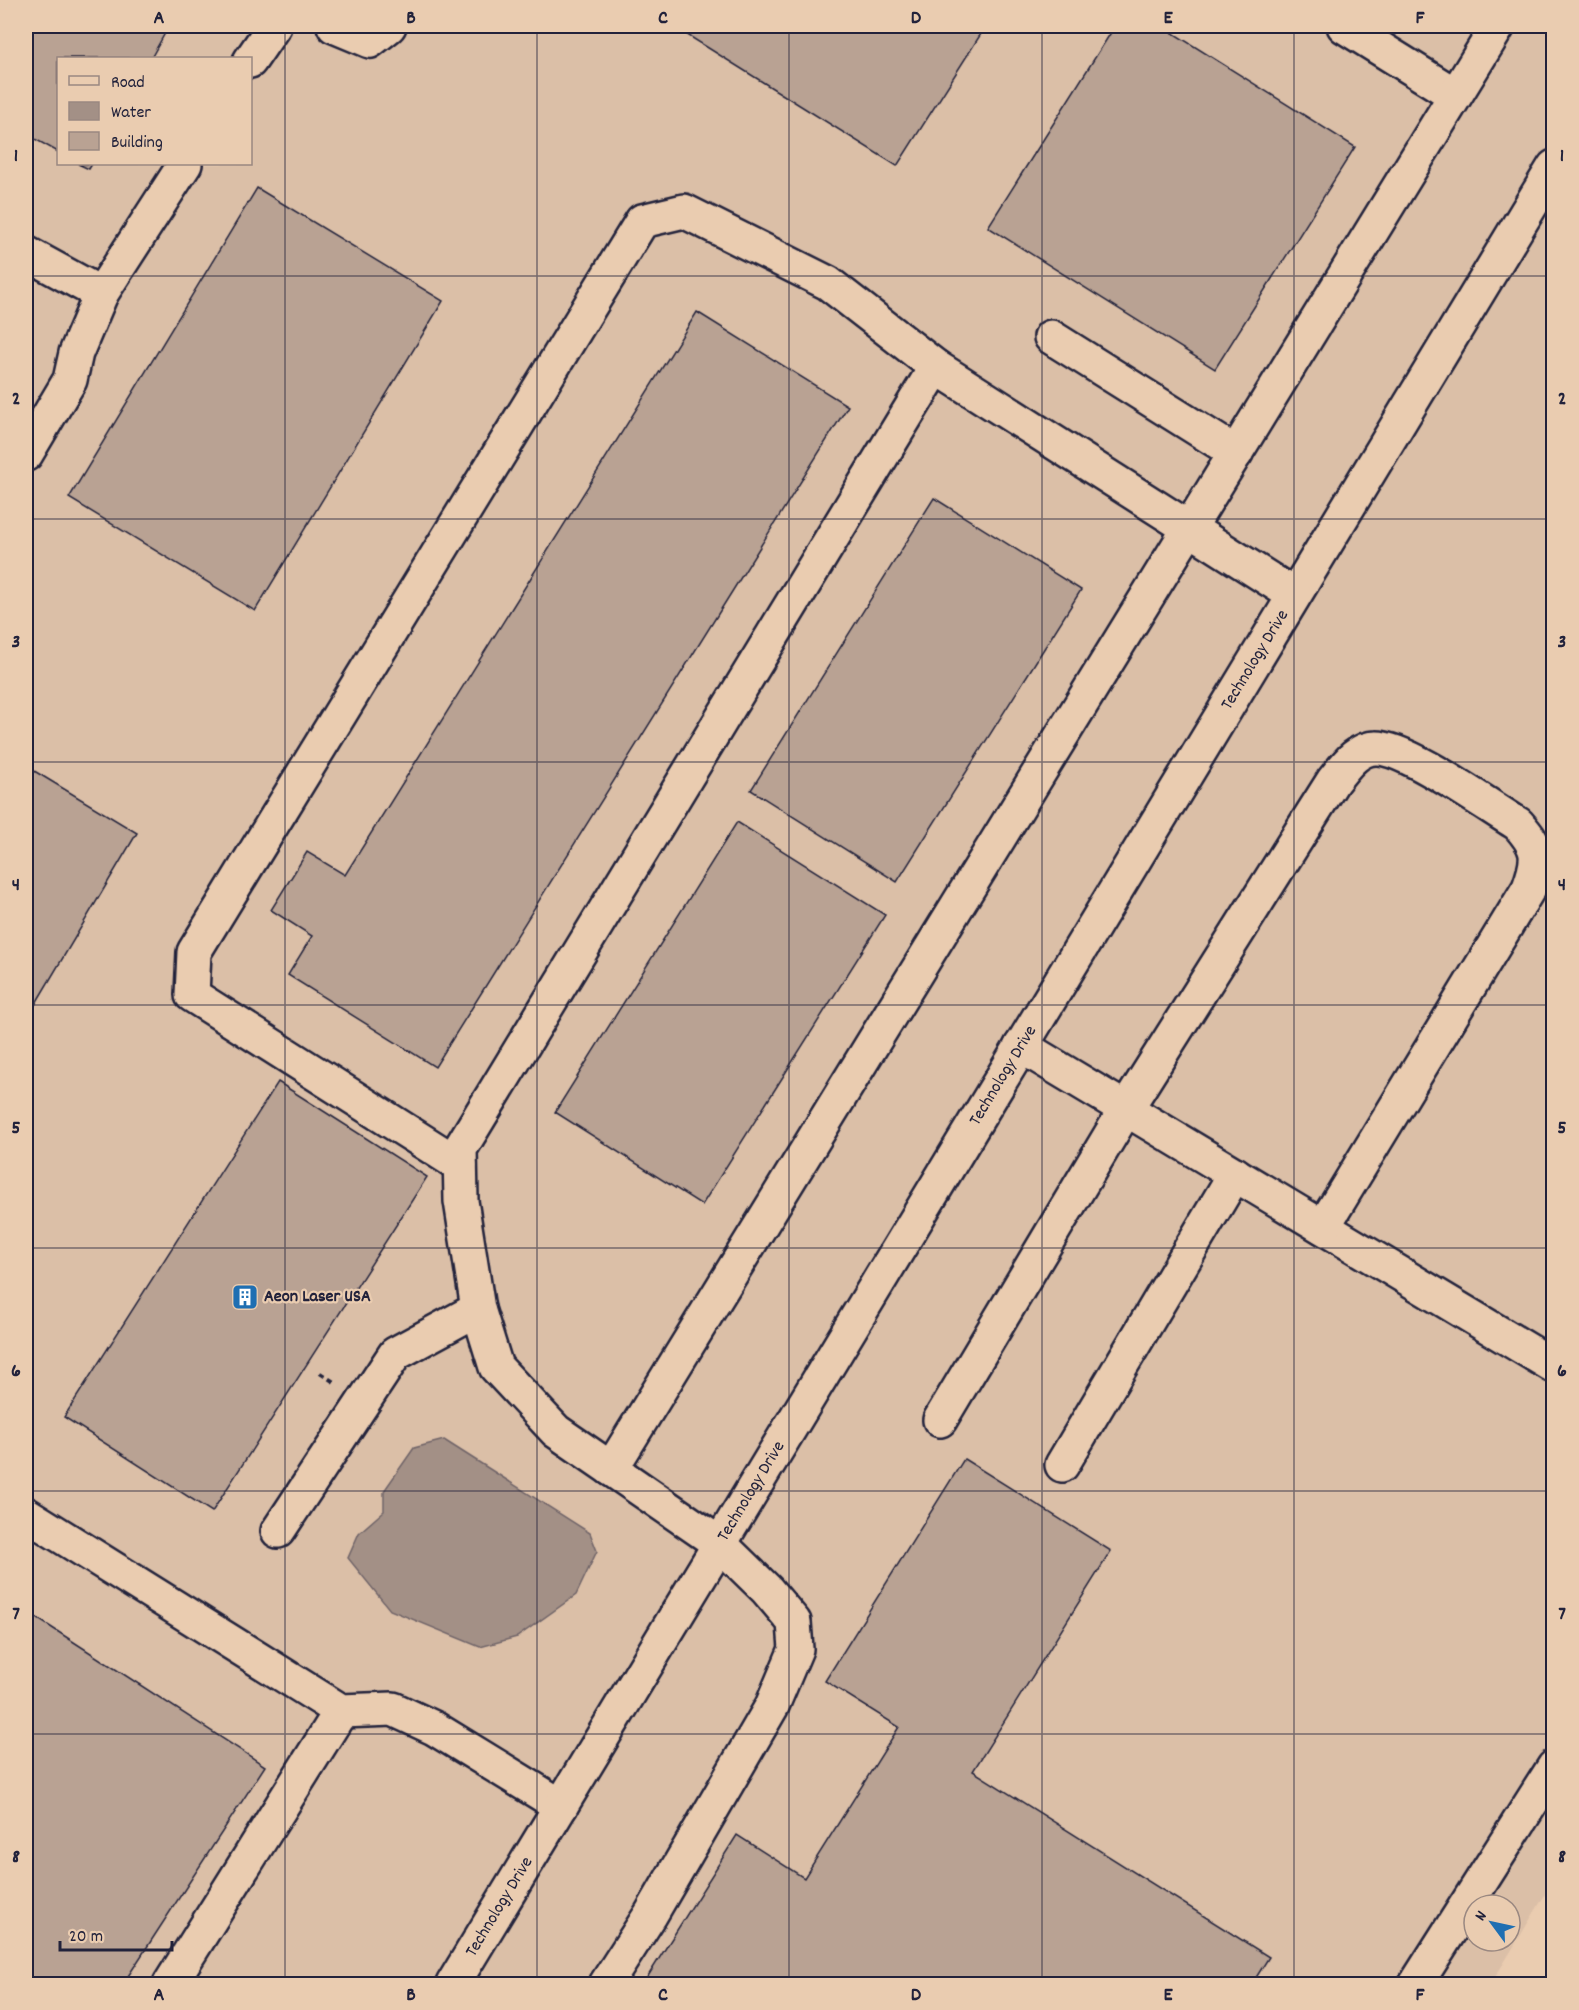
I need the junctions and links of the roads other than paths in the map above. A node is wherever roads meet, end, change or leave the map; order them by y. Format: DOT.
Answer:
graph roads {
  1 [pos="274,26"];
  2 [pos="334,26"];
  3 [pos="389,26"];
  4 [pos="1344,26"];
  5 [pos="1498,26"];
  6 [pos="252,58"];
  7 [pos="1455,95"];
  8 [pos="184,165"];
  9 [pos="1554,167"];
  10 [pos="1544,205"];
  11 [pos="26,253"];
  12 [pos="101,294"];
  13 [pos="1051,337"];
  14 [pos="936,367"];
  15 [pos="1236,453"];
  16 [pos="26,454"];
  17 [pos="1189,528"];
  18 [pos="1294,595"];
  19 [pos="1021,1046"];
  20 [pos="1126,1109"];
  21 [pos="460,1165"];
  22 [pos="1235,1174"];
  23 [pos="1323,1227"];
  24 [pos="478,1309"];
  25 [pos="1554,1366"];
  26 [pos="940,1420"];
  27 [pos="1062,1465"];
  28 [pos="611,1469"];
  29 [pos="26,1514"];
  30 [pos="278,1531"];
  31 [pos="720,1544"];
  32 [pos="341,1711"];
  33 [pos="1554,1767"];
  34 [pos="561,1806"];
  35 [pos="170,1984"];
  36 [pos="453,1984"];
  37 [pos="606,1984"];
  38 [pos="1416,1984"];
  1 -- 6 [label="street"];
  2 -- 3 [label="street"];
  4 -- 7 [label="street"];
  5 -- 7 [label="street"];
  7 -- 15 [label="street"];
  8 -- 12 [label="street"];
  9 -- 10 [label="street, Technology Drive"];
  10 -- 18 [label="street, Technology Drive"];
  11 -- 12 [label="street"];
  12 -- 16 [label="street"];
  13 -- 15 [label="street"];
  14 -- 17 [label="street"];
  14 -- 21 [label="street"];
  14 -- 21 [label="street"];
  15 -- 17 [label="street"];
  17 -- 18 [label="street"];
  17 -- 28 [label="street"];
  18 -- 19 [label="street, Technology Drive"];
  19 -- 20 [label="street"];
  19 -- 31 [label="street, Technology Drive"];
  20 -- 22 [label="street"];
  20 -- 23 [label="street"];
  20 -- 26 [label="street"];
  21 -- 24 [label="street"];
  22 -- 23 [label="street"];
  22 -- 27 [label="street"];
  23 -- 25 [label="street"];
  24 -- 28 [label="street"];
  24 -- 30 [label="street"];
  28 -- 31 [label="street"];
  29 -- 32 [label="street"];
  31 -- 34 [label="street, Technology Drive"];
  31 -- 37 [label="street"];
  32 -- 34 [label="street"];
  32 -- 35 [label="street"];
  33 -- 38 [label="street"];
  34 -- 36 [label="street, Technology Drive"];
}
